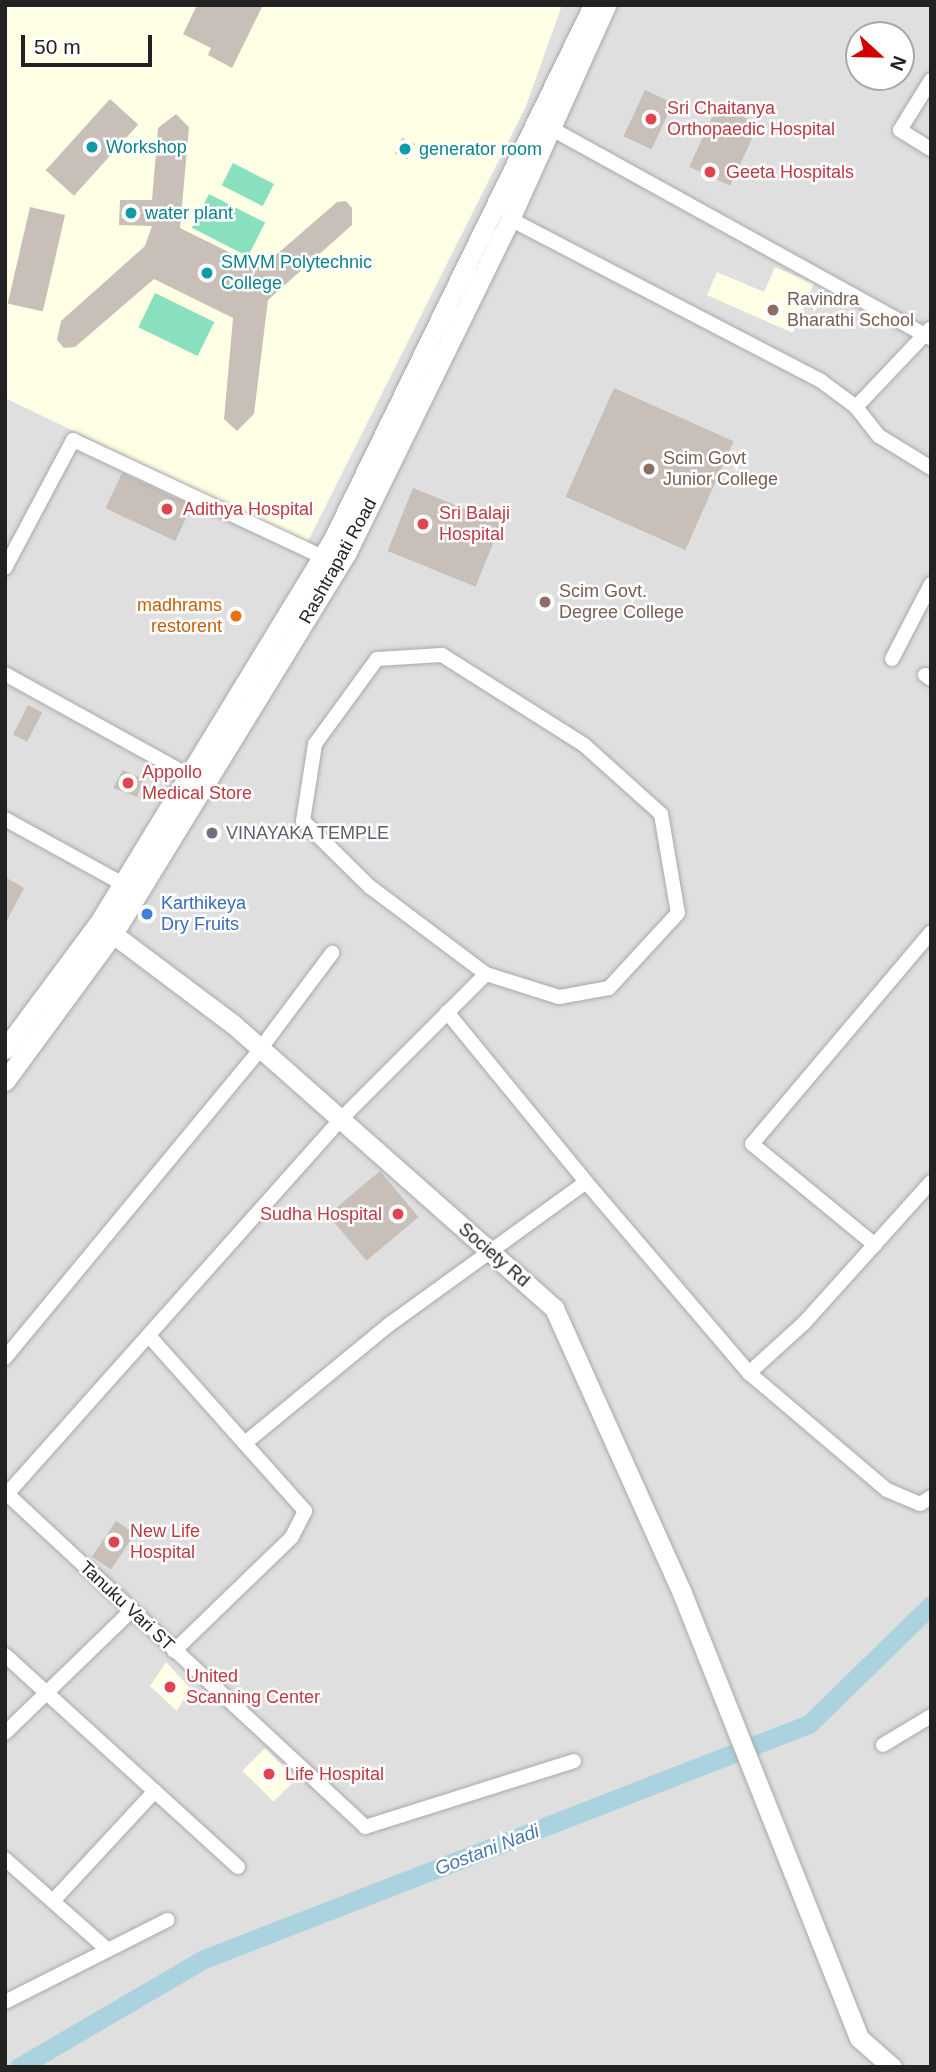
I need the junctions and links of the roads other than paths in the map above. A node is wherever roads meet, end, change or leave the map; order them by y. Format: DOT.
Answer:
graph roads {
  1 [pos="593,5"];
  2 [pos="606,5"];
  3 [pos="931,80"];
  4 [pos="552,129"];
  5 [pos="931,149"];
  6 [pos="510,219"];
  7 [pos="929,334"];
  8 [pos="856,407"];
  9 [pos="931,468"];
  10 [pos="323,556"];
  11 [pos="5,568"];
  12 [pos="931,584"];
  13 [pos="892,659"];
  14 [pos="5,674"];
  15 [pos="190,776"];
  16 [pos="5,819"];
  17 [pos="130,888"];
  18 [pos="931,932"];
  19 [pos="113,934"];
  20 [pos="332,953"];
  21 [pos="486,974"];
  22 [pos="447,1012"];
  23 [pos="261,1048"];
  24 [pos="5,1049"];
  25 [pos="5,1081"];
  26 [pos="341,1119"];
  27 [pos="586,1182"];
  28 [pos="931,1182"];
  29 [pos="875,1245"];
  30 [pos="492,1253"];
  31 [pos="150,1337"];
  32 [pos="5,1358"];
  33 [pos="749,1373"];
  34 [pos="245,1443"];
  35 [pos="6,1493"];
  36 [pos="931,1497"];
  37 [pos="131,1611"];
  38 [pos="174,1651"];
  39 [pos="5,1655"];
  40 [pos="47,1690"];
  41 [pos="931,1716"];
  42 [pos="5,1733"];
  43 [pos="883,1745"];
  44 [pos="574,1761"];
  45 [pos="155,1791"];
  46 [pos="5,1859"];
  47 [pos="238,1867"];
  48 [pos="53,1901"];
  49 [pos="167,1920"];
  50 [pos="107,1950"];
  51 [pos="5,2002"];
  52 [pos="892,2067"];
  1 -- 10 [label="street, Rashtrapati Road"];
  2 -- 4 [label="street, Rashtrapati Road"];
  3 -- 5 [label="street"];
  4 -- 6 [label="street, Rashtrapati Road"];
  4 -- 7 [label="street"];
  6 -- 8 [label="street"];
  6 -- 17 [label="street, Rashtrapati Road"];
  7 -- 8 [label="street"];
  8 -- 9 [label="street"];
  10 -- 11 [label="street"];
  10 -- 15 [label="street, Rashtrapati Road"];
  12 -- 13 [label="street"];
  14 -- 15 [label="street"];
  15 -- 17 [label="street, Rashtrapati Road"];
  16 -- 17 [label="street"];
  17 -- 19 [label="street, Rashtrapati Road"];
  17 -- 24 [label="street, Rashtrapati Road"];
  18 -- 29 [label="street"];
  19 -- 23 [label="street, Society Rd"];
  19 -- 25 [label="street, Rashtrapati Road"];
  20 -- 23 [label="street"];
  21 -- 21 [label="street"];
  21 -- 22 [label="street"];
  22 -- 26 [label="street"];
  22 -- 27 [label="street"];
  23 -- 26 [label="street, Society Rd"];
  23 -- 32 [label="street"];
  26 -- 30 [label="street, Society Rd"];
  26 -- 31 [label="street"];
  27 -- 30 [label="street"];
  27 -- 33 [label="street"];
  28 -- 29 [label="street"];
  29 -- 33 [label="street"];
  30 -- 34 [label="street"];
  30 -- 52 [label="street, Society Rd"];
  31 -- 34 [label="street"];
  31 -- 35 [label="street"];
  33 -- 36 [label="street"];
  34 -- 38 [label="street"];
  35 -- 37 [label="street, Tanuku Vari ST"];
  37 -- 38 [label="street, Tanuku Vari ST"];
  37 -- 40 [label="street"];
  38 -- 44 [label="street, Tanuku Vari ST"];
  39 -- 40 [label="street"];
  40 -- 42 [label="street"];
  40 -- 45 [label="street"];
  41 -- 43 [label="street"];
  45 -- 47 [label="street"];
  45 -- 48 [label="street"];
  46 -- 48 [label="street"];
  48 -- 50 [label="street"];
  49 -- 50 [label="street"];
  50 -- 51 [label="street"];
}
